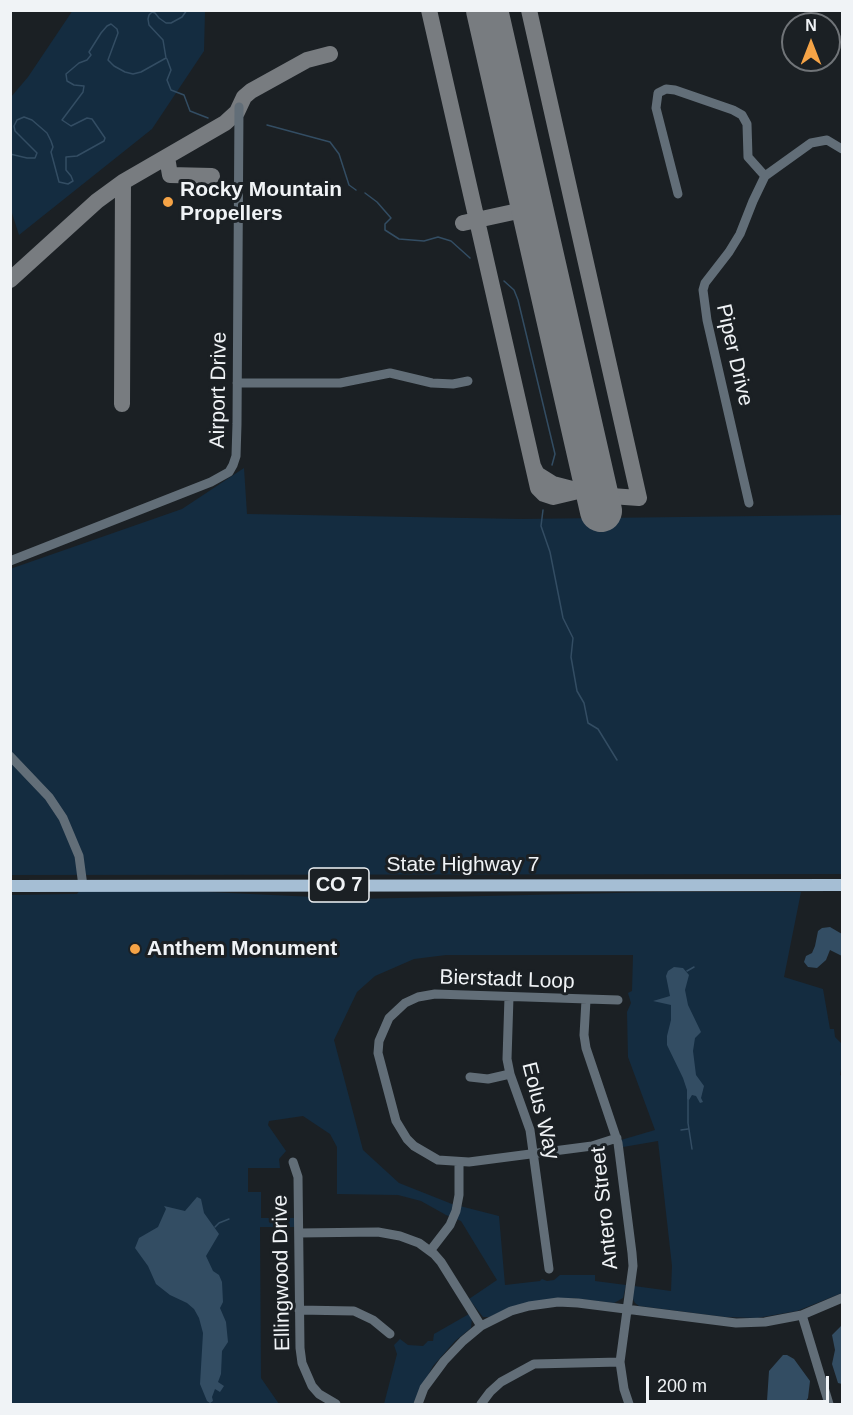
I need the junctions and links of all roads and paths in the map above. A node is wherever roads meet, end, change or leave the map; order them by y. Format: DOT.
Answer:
graph roads {
  1 [pos="239,107"];
  2 [pos="843,149"];
  3 [pos="765,176"];
  4 [pos="678,194"];
  5 [pos="468,381"];
  6 [pos="237,383"];
  7 [pos="749,503"];
  8 [pos="10,561"];
  9 [pos="10,756"];
  10 [pos="843,885"];
  11 [pos="10,886"];
  12 [pos="83,886"];
  13 [pos="509,997"];
  14 [pos="586,1000"];
  15 [pos="618,1000"];
  16 [pos="510,1074"];
  17 [pos="470,1077"];
  18 [pos="616,1138"];
  19 [pos="534,1154"];
  20 [pos="293,1162"];
  21 [pos="459,1163"];
  22 [pos="299,1233"];
  23 [pos="430,1251"];
  24 [pos="549,1269"];
  25 [pos="843,1298"];
  26 [pos="627,1308"];
  27 [pos="300,1310"];
  28 [pos="802,1315"];
  29 [pos="481,1326"];
  30 [pos="390,1334"];
  31 [pos="620,1362"];
  32 [pos="336,1404"];
  33 [pos="418,1404"];
  34 [pos="481,1404"];
  35 [pos="629,1404"];
  36 [pos="829,1404"];
  1 -- 6 [label="street, Airport Drive"];
  2 -- 3 [label="street, Piper Drive"];
  3 -- 4 [label="street"];
  3 -- 7 [label="street, Piper Drive"];
  5 -- 6 [label="street"];
  6 -- 8 [label="street, Airport Drive"];
  9 -- 12 [label="street"];
  10 -- 12 [label="main road, State Highway 7 / CO 7"];
  11 -- 12 [label="main road, CO 7"];
  13 -- 14 [label="street, Bierstadt Loop"];
  13 -- 16 [label="street, Eolus Way"];
  13 -- 21 [label="street, Bierstadt Loop"];
  14 -- 15 [label="street, Bierstadt Loop"];
  14 -- 18 [label="street, Antero Street"];
  16 -- 17 [label="street"];
  16 -- 19 [label="street, Eolus Way"];
  18 -- 19 [label="street, Bierstadt Loop"];
  18 -- 26 [label="street, Antero Street"];
  19 -- 21 [label="street, Bierstadt Loop"];
  19 -- 24 [label="street, Eolus Way"];
  20 -- 22 [label="street, Ellingwood Drive"];
  21 -- 23 [label="street"];
  22 -- 23 [label="street"];
  22 -- 27 [label="street, Ellingwood Drive"];
  23 -- 29 [label="street"];
  25 -- 28 [label="street"];
  26 -- 28 [label="street"];
  26 -- 29 [label="street"];
  26 -- 31 [label="street, Antero Street"];
  27 -- 30 [label="street"];
  27 -- 32 [label="street, Ellingwood Drive"];
  28 -- 36 [label="street"];
  29 -- 33 [label="street"];
  31 -- 34 [label="street"];
  31 -- 35 [label="street, Antero Street"];
}
